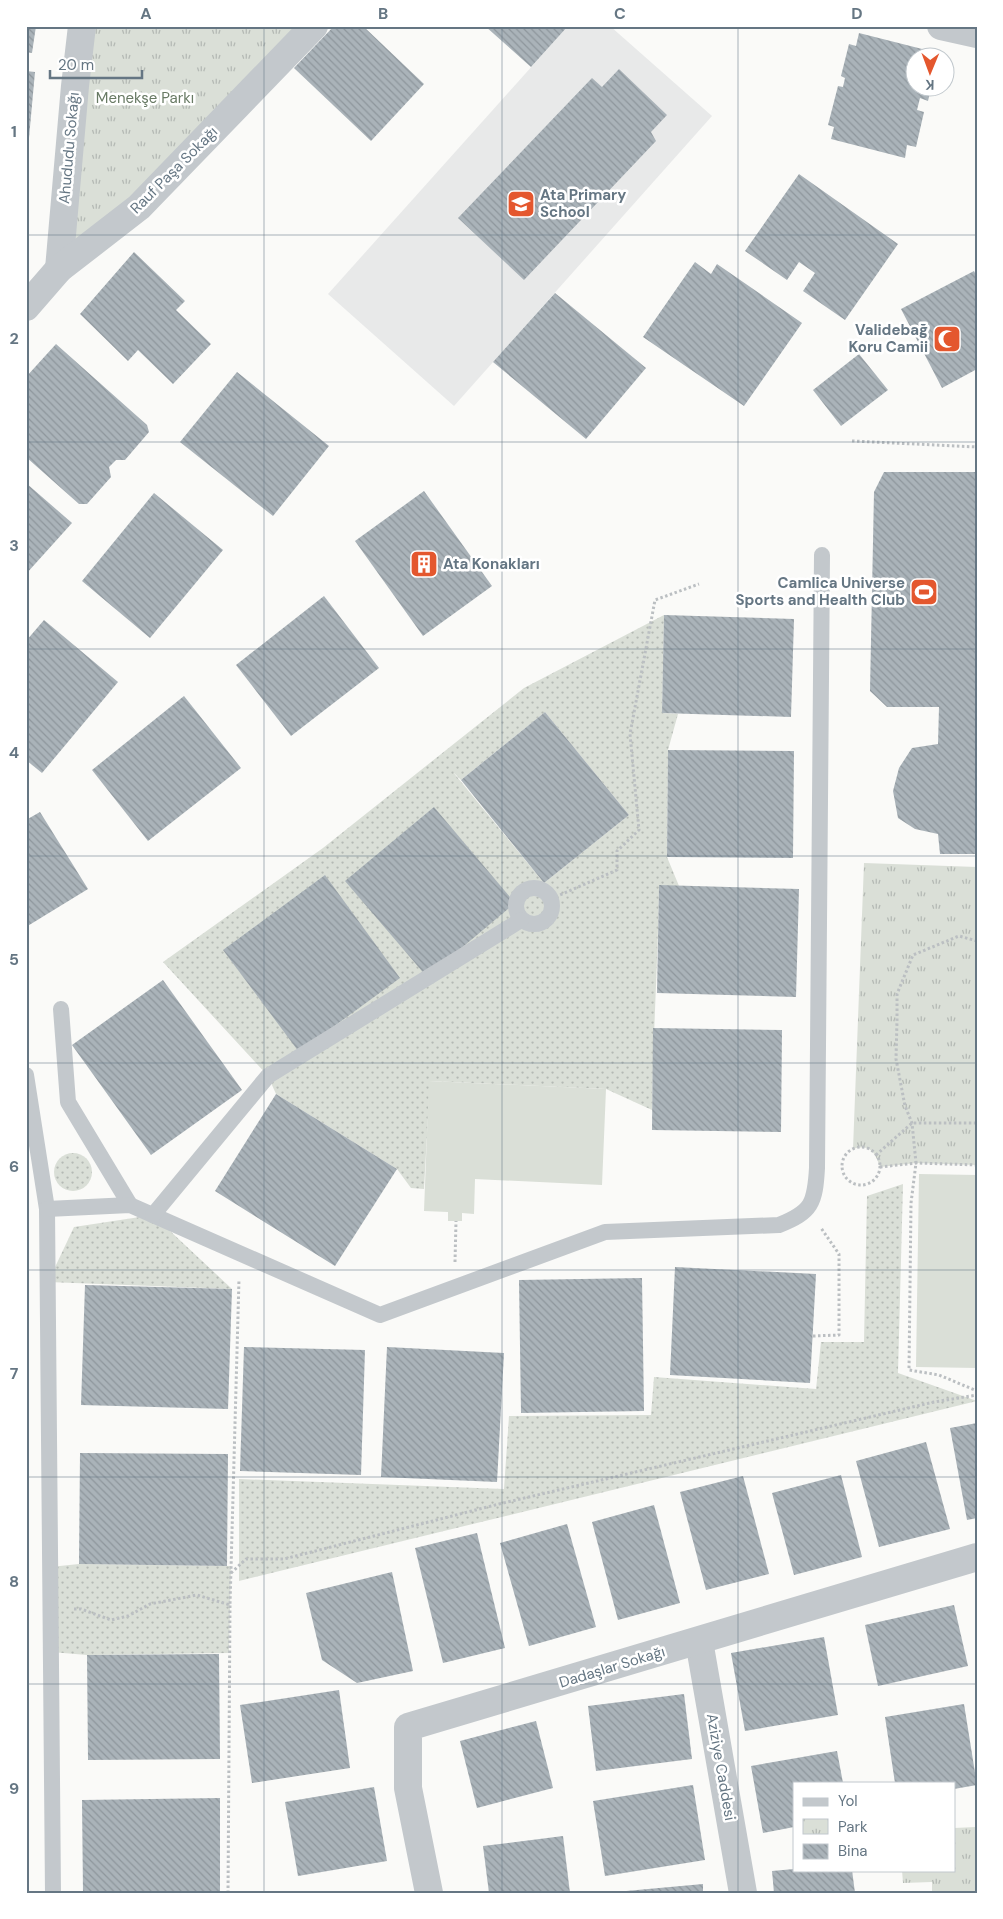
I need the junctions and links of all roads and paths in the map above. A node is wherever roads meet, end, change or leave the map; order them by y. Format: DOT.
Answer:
graph roads {
  1 [pos="82,26"];
  2 [pos="314,26"];
  3 [pos="941,26"];
  4 [pos="977,34"];
  5 [pos="59,270"];
  6 [pos="26,307"];
  7 [pos="852,441"];
  8 [pos="977,447"];
  9 [pos="822,555"];
  10 [pos="699,584"];
  11 [pos="551,899"];
  12 [pos="521,920"];
  13 [pos="977,941"];
  14 [pos="61,1009"];
  15 [pos="26,1075"];
  16 [pos="912,1123"];
  17 [pos="977,1123"];
  18 [pos="876,1155"];
  19 [pos="916,1163"];
  20 [pos="977,1165"];
  21 [pos="880,1167"];
  22 [pos="130,1205"];
  23 [pos="47,1209"];
  24 [pos="808,1209"];
  25 [pos="153,1215"];
  26 [pos="456,1221"];
  27 [pos="240,1253"];
  28 [pos="454,1287"];
  29 [pos="813,1336"];
  30 [pos="977,1391"];
  31 [pos="977,1395"];
  32 [pos="977,1557"];
  33 [pos="231,1573"];
  34 [pos="230,1605"];
  35 [pos="50,1608"];
  36 [pos="699,1641"];
  37 [pos="53,1893"];
  38 [pos="228,1893"];
  39 [pos="429,1893"];
  40 [pos="743,1893"];
  1 -- 5 [label="street, Ahududu Sokağı"];
  2 -- 5 [label="street, Rauf Paşa Sokağı"];
  3 -- 4 [label="street"];
  5 -- 6 [label="street, Rauf Paşa Sokağı"];
  7 -- 8 [label="path"];
  9 -- 24 [label="lane"];
  10 -- 11 [label="path"];
  11 -- 12 [label="lane"];
  11 -- 12 [label="lane"];
  12 -- 25 [label="lane"];
  13 -- 16 [label="path"];
  14 -- 22 [label="lane"];
  15 -- 23 [label="lane"];
  16 -- 17 [label="path"];
  16 -- 18 [label="path"];
  16 -- 19 [label="path"];
  18 -- 21 [label="path"];
  18 -- 21 [label="path"];
  19 -- 20 [label="path"];
  19 -- 21 [label="path"];
  19 -- 30 [label="path"];
  22 -- 23 [label="lane"];
  22 -- 25 [label="lane"];
  23 -- 35 [label="lane"];
  24 -- 28 [label="lane"];
  24 -- 29 [label="path"];
  25 -- 27 [label="lane"];
  26 -- 28 [label="path"];
  27 -- 28 [label="lane"];
  27 -- 33 [label="path"];
  31 -- 33 [label="path"];
  32 -- 36 [label="street, Dadaşlar Sokağı"];
  33 -- 34 [label="path"];
  34 -- 35 [label="path"];
  34 -- 38 [label="path"];
  35 -- 37 [label="lane"];
  36 -- 39 [label="street, Dadaşlar Sokağı"];
  36 -- 40 [label="street, Aziziye Caddesi"];
}
